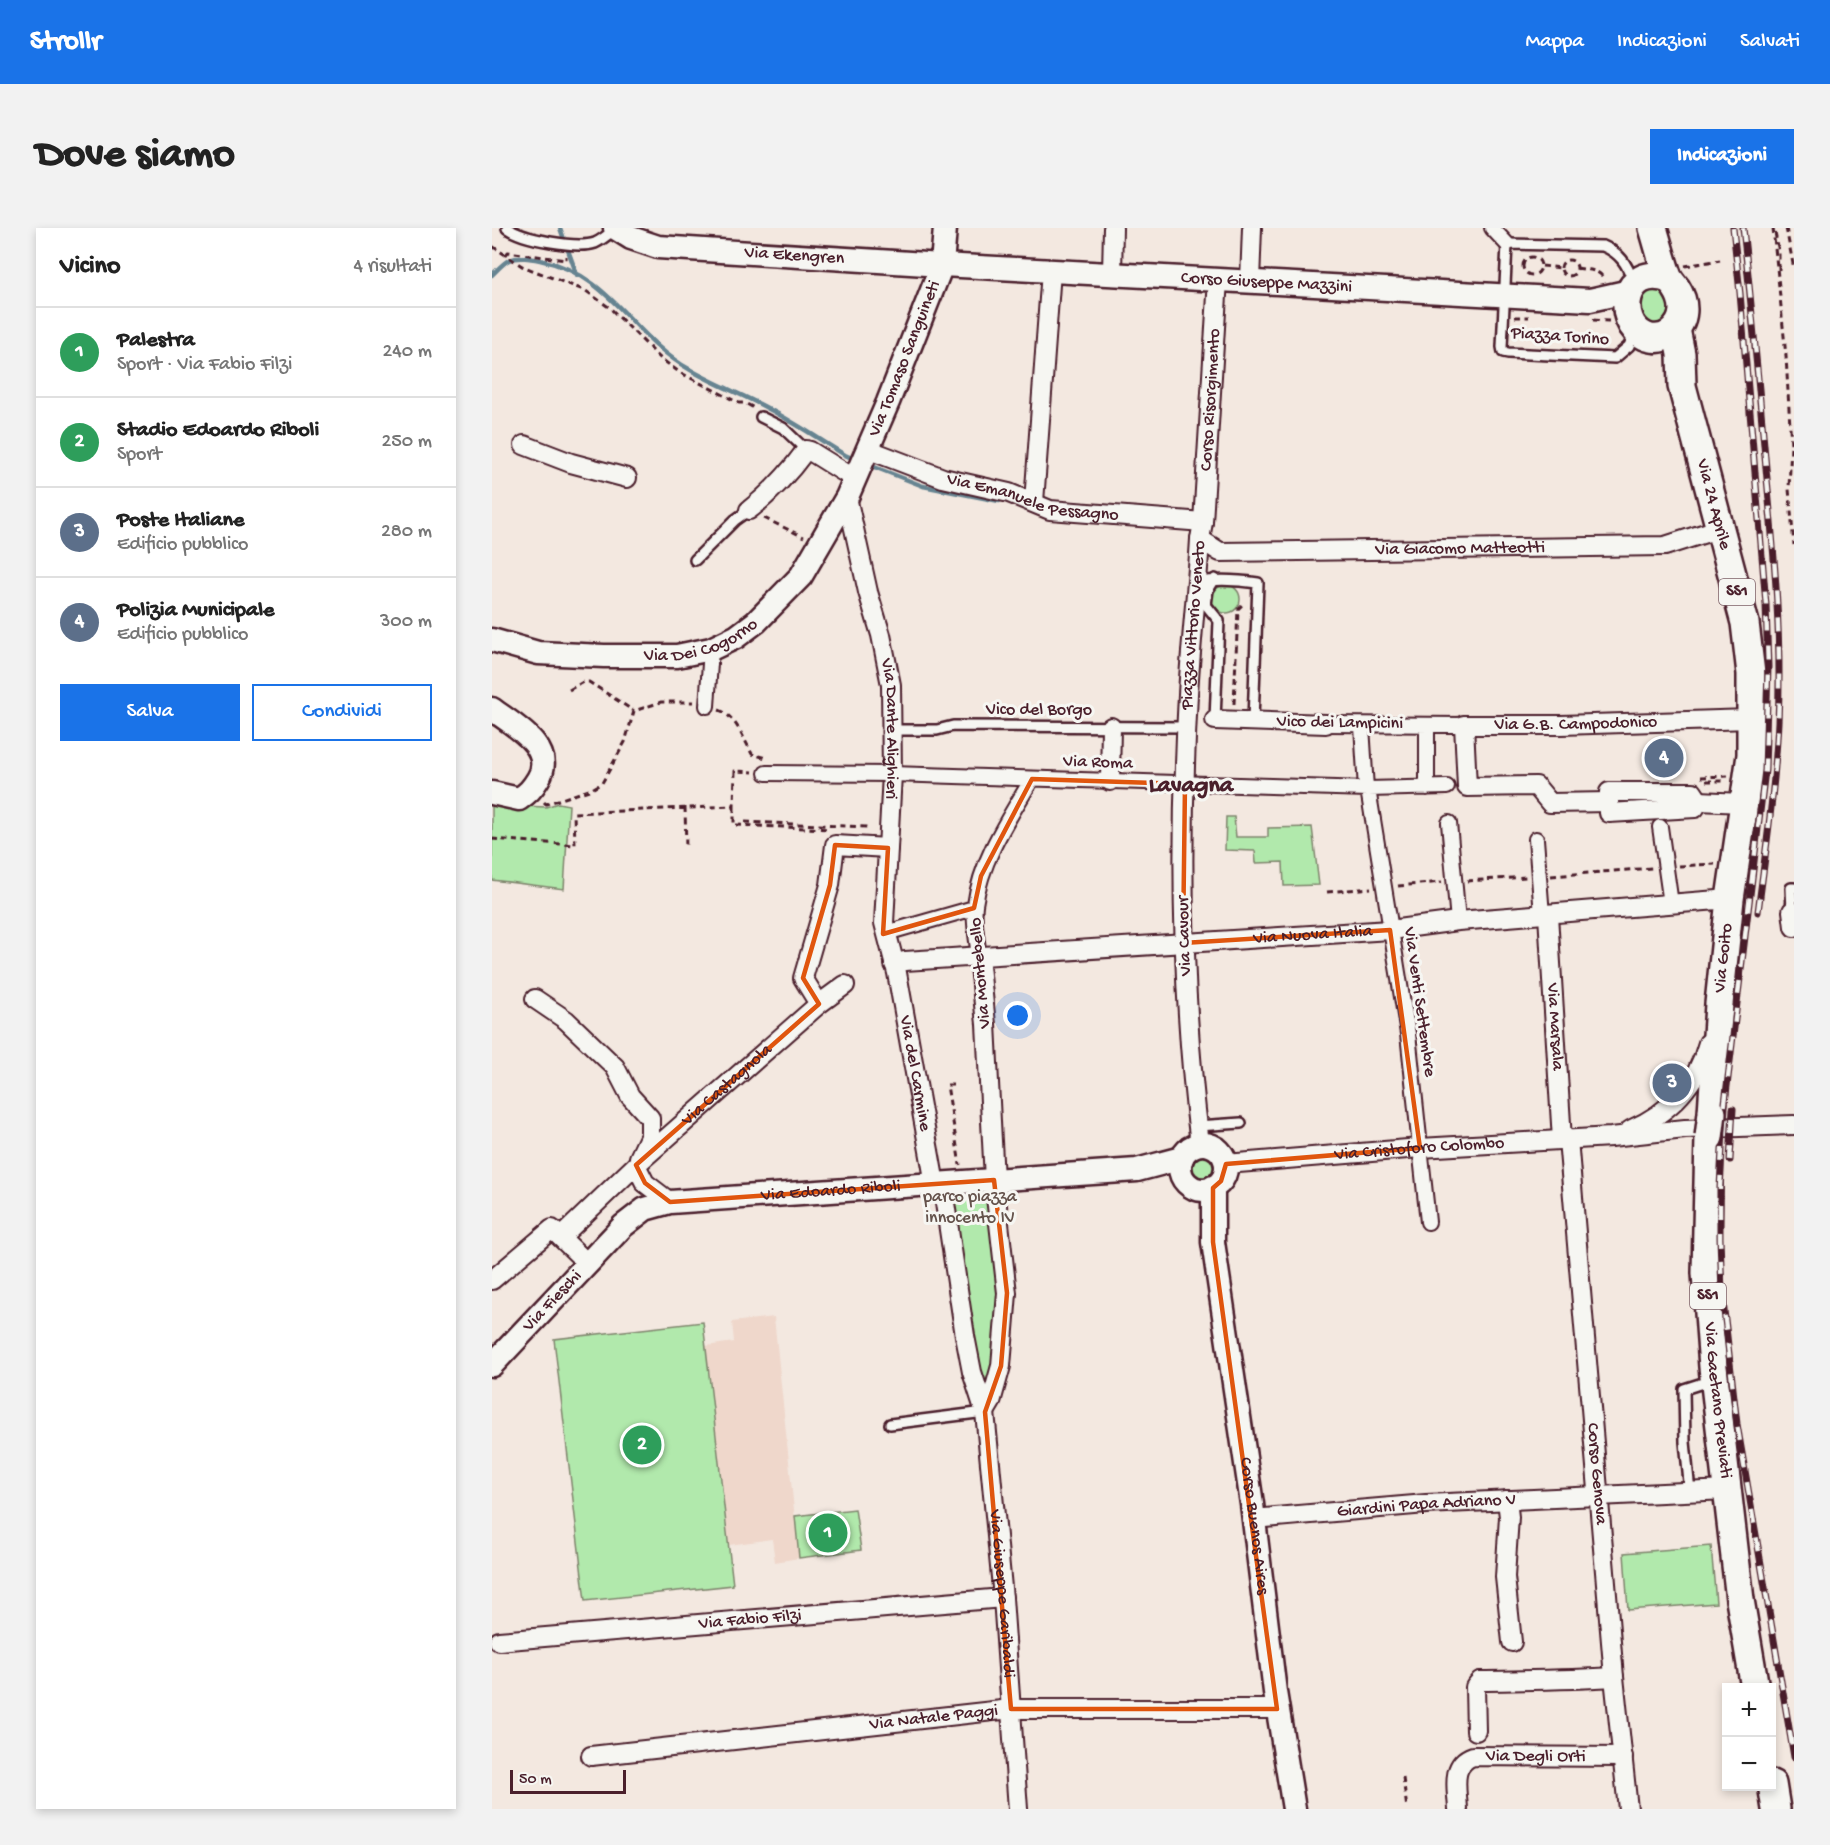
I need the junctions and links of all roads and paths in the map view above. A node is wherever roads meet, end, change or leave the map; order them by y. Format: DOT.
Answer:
graph roads {
  1 [pos="507,228"];
  2 [pos="616,228"];
  3 [pos="945,228"];
  4 [pos="1113,228"];
  5 [pos="1252,228"];
  6 [pos="1492,228"];
  7 [pos="1651,228"];
  8 [pos="1773,228"];
  9 [pos="1786,228"];
  10 [pos="568,243"];
  11 [pos="1507,244"];
  12 [pos="492,246"];
  13 [pos="506,255"];
  14 [pos="1720,260"];
  15 [pos="942,265"];
  16 [pos="1542,266"];
  17 [pos="1561,268"];
  18 [pos="1576,268"];
  19 [pos="1794,269"];
  20 [pos="1051,271"];
  21 [pos="1676,273"];
  22 [pos="1112,274"];
  23 [pos="1218,279"];
  24 [pos="1250,281"];
  25 [pos="1605,281"];
  26 [pos="1634,285"];
  27 [pos="1504,297"];
  28 [pos="1590,300"];
  29 [pos="1638,328"];
  30 [pos="1676,329"];
  31 [pos="1682,386"];
  32 [pos="761,417"];
  33 [pos="524,445"];
  34 [pos="806,450"];
  35 [pos="858,471"];
  36 [pos="627,478"];
  37 [pos="1034,502"];
  38 [pos="749,510"];
  39 [pos="1721,528"];
  40 [pos="1202,531"];
  41 [pos="820,545"];
  42 [pos="1794,545"];
  43 [pos="695,560"];
  44 [pos="1250,582"];
  45 [pos="1204,591"];
  46 [pos="492,640"];
  47 [pos="711,649"];
  48 [pos="569,690"];
  49 [pos="707,706"];
  50 [pos="492,709"];
  51 [pos="634,711"];
  52 [pos="1750,719"];
  53 [pos="1223,720"];
  54 [pos="1253,721"];
  55 [pos="1326,724"];
  56 [pos="1427,725"];
  57 [pos="1464,725"];
  58 [pos="1362,726"];
  59 [pos="1111,727"];
  60 [pos="1188,727"];
  61 [pos="891,730"];
  62 [pos="735,771"];
  63 [pos="766,773"];
  64 [pos="793,774"];
  65 [pos="892,774"];
  66 [pos="1032,779"];
  67 [pos="1110,782"];
  68 [pos="1185,784"];
  69 [pos="1447,787"];
  70 [pos="1427,788"];
  71 [pos="1367,789"];
  72 [pos="530,792"];
  73 [pos="492,793"];
  74 [pos="1736,795"];
  75 [pos="1702,799"];
  76 [pos="734,806"];
  77 [pos="685,807"];
  78 [pos="809,818"];
  79 [pos="745,822"];
  80 [pos="1449,823"];
  81 [pos="809,825"];
  82 [pos="1660,827"];
  83 [pos="492,839"];
  84 [pos="1536,839"];
  85 [pos="888,848"];
  86 [pos="686,849"];
  87 [pos="1794,888"];
  88 [pos="1730,899"];
  89 [pos="1671,904"];
  90 [pos="974,908"];
  91 [pos="1545,915"];
  92 [pos="1793,919"];
  93 [pos="1458,921"];
  94 [pos="1390,930"];
  95 [pos="886,933"];
  96 [pos="1183,943"];
  97 [pos="979,956"];
  98 [pos="894,964"];
  99 [pos="845,985"];
  100 [pos="535,999"];
  101 [pos="819,1004"];
  102 [pos="1719,1004"];
  103 [pos="953,1085"];
  104 [pos="1241,1123"];
  105 [pos="1711,1125"];
  106 [pos="1794,1125"];
  107 [pos="1199,1135"];
  108 [pos="1611,1137"];
  109 [pos="1565,1140"];
  110 [pos="1420,1148"];
  111 [pos="959,1160"];
  112 [pos="1226,1164"];
  113 [pos="636,1166"];
  114 [pos="1185,1174"];
  115 [pos="994,1180"];
  116 [pos="938,1184"];
  117 [pos="1213,1187"];
  118 [pos="670,1202"];
  119 [pos="1428,1222"];
  120 [pos="561,1237"];
  121 [pos="1213,1242"];
  122 [pos="588,1264"];
  123 [pos="492,1281"];
  124 [pos="492,1365"];
  125 [pos="1714,1379"];
  126 [pos="985,1412"];
  127 [pos="890,1424"];
  128 [pos="1727,1490"];
  129 [pos="1690,1492"];
  130 [pos="1599,1495"];
  131 [pos="1507,1500"];
  132 [pos="1253,1519"];
  133 [pos="1003,1598"];
  134 [pos="499,1641"];
  135 [pos="1512,1642"];
  136 [pos="1614,1677"];
  137 [pos="1754,1683"];
  138 [pos="1011,1709"];
  139 [pos="1277,1709"];
  140 [pos="1476,1731"];
  141 [pos="591,1756"];
  142 [pos="1623,1757"];
  143 [pos="1403,1778"];
  144 [pos="1773,1791"];
  145 [pos="1018,1809"];
  146 [pos="1294,1809"];
  147 [pos="1407,1809"];
  148 [pos="1458,1809"];
  149 [pos="1628,1809"];
  150 [pos="1776,1809"];
  1 -- 10 [label="lane"];
  2 -- 10 [label="lane"];
  2 -- 15 [label="street, Via Ekengren"];
  3 -- 15 [label="street, Via Tomaso Sanguineti"];
  4 -- 22 [label="street"];
  5 -- 24 [label="street"];
  6 -- 11 [label="street"];
  7 -- 21 [label="main road"];
  7 -- 26 [label="main road"];
  8 -- 42 [label="path"];
  9 -- 19 [label="path"];
  10 -- 13 [label="path"];
  11 -- 26 [label="lane"];
  11 -- 27 [label="lane, Piazza Torino"];
  12 -- 13 [label="path"];
  13 -- 32 [label="path"];
  14 -- 21 [label="path"];
  15 -- 20 [label="street, Corso Giuseppe Mazzini"];
  15 -- 35 [label="street, Via Tomaso Sanguineti"];
  16 -- 16 [label="path"];
  16 -- 17 [label="path"];
  17 -- 18 [label="path"];
  17 -- 18 [label="path"];
  18 -- 25 [label="path"];
  20 -- 22 [label="street, Corso Giuseppe Mazzini"];
  20 -- 37 [label="street"];
  21 -- 26 [label="main road"];
  21 -- 30 [label="main road, SS1"];
  22 -- 23 [label="street, Corso Giuseppe Mazzini"];
  23 -- 24 [label="street, Corso Giuseppe Mazzini"];
  23 -- 40 [label="street, Corso Risorgimento"];
  24 -- 27 [label="street, Corso Giuseppe Mazzini"];
  26 -- 28 [label="street, Corso Giuseppe Mazzini"];
  26 -- 29 [label="main road"];
  27 -- 28 [label="street, Corso Giuseppe Mazzini"];
  27 -- 29 [label="lane, Piazza Torino"];
  28 -- 29 [label="street, Corso Giuseppe Mazzini"];
  29 -- 30 [label="main road"];
  29 -- 31 [label="main road, Via 24 Aprile / SS1"];
  30 -- 31 [label="main road, Via 24 Aprile / SS1"];
  31 -- 39 [label="main road, Via 24 Aprile / SS1"];
  32 -- 34 [label="lane"];
  33 -- 36 [label="street"];
  34 -- 35 [label="street, Via Emanuele Pessagno"];
  34 -- 38 [label="street"];
  35 -- 37 [label="street, Via Emanuele Pessagno"];
  35 -- 41 [label="street, Via Dei Cogorno"];
  35 -- 61 [label="street, Via Dante Alighieri"];
  37 -- 40 [label="street, Via Emanuele Pessagno"];
  38 -- 41 [label="path"];
  38 -- 43 [label="lane"];
  39 -- 40 [label="street, Via Giacomo Matteotti"];
  39 -- 52 [label="main road, Via 24 Aprile / SS1"];
  40 -- 45 [label="street, Piazza Vittorio Veneto"];
  41 -- 47 [label="street, Via Dei Cogorno"];
  44 -- 45 [label="lane"];
  44 -- 53 [label="path"];
  44 -- 54 [label="lane"];
  45 -- 53 [label="lane"];
  45 -- 60 [label="street, Piazza Vittorio Veneto"];
  46 -- 47 [label="street, Via Dei Cogorno"];
  47 -- 49 [label="street"];
  48 -- 51 [label="path"];
  49 -- 51 [label="path"];
  49 -- 64 [label="path"];
  50 -- 72 [label="street"];
  51 -- 72 [label="path"];
  52 -- 57 [label="street, Via G.B. Campodonico"];
  52 -- 74 [label="main road, Via 24 Aprile / SS1"];
  53 -- 54 [label="street, Vico dei Lampicini"];
  54 -- 55 [label="street, Vico dei Lampicini"];
  55 -- 58 [label="street, Vico dei Lampicini"];
  56 -- 57 [label="street, Vico dei Lampicini"];
  56 -- 58 [label="street, Vico dei Lampicini"];
  56 -- 70 [label="street"];
  57 -- 75 [label="street"];
  58 -- 71 [label="street, Via Venti Settembre"];
  59 -- 60 [label="lane, Vico del Borgo"];
  59 -- 61 [label="lane, Vico del Borgo"];
  59 -- 67 [label="street"];
  60 -- 68 [label="street, Via Cavour"];
  61 -- 65 [label="street, Via Dante Alighieri"];
  62 -- 76 [label="path"];
  63 -- 64 [label="street, Via Roma"];
  64 -- 65 [label="street, Via Roma"];
  65 -- 66 [label="street, Via Roma"];
  65 -- 85 [label="street, Via Dante Alighieri"];
  66 -- 67 [label="street, Via Roma"];
  66 -- 90 [label="street, Via Montebello"];
  67 -- 68 [label="street, Via Roma"];
  68 -- 71 [label="street, Via Roma"];
  68 -- 96 [label="street, Via Cavour"];
  69 -- 70 [label="street, Via Roma"];
  70 -- 71 [label="street, Via Roma"];
  71 -- 94 [label="street, Via Venti Settembre"];
  72 -- 73 [label="street"];
  74 -- 75 [label="street"];
  74 -- 75 [label="path"];
  74 -- 88 [label="main road, Via Goito"];
  76 -- 77 [label="path"];
  76 -- 81 [label="path"];
  77 -- 83 [label="path"];
  77 -- 86 [label="path"];
  78 -- 81 [label="path"];
  79 -- 81 [label="path"];
  80 -- 93 [label="street"];
  82 -- 89 [label="street"];
  84 -- 91 [label="street"];
  85 -- 95 [label="street, Via Dante Alighieri"];
  85 -- 101 [label="street"];
  87 -- 92 [label="lane"];
  88 -- 89 [label="street, Via Nuova Italia"];
  88 -- 102 [label="main road, Via Goito"];
  89 -- 91 [label="street, Via Nuova Italia"];
  90 -- 95 [label="street"];
  90 -- 97 [label="street, Via Montebello"];
  91 -- 93 [label="street, Via Nuova Italia"];
  91 -- 109 [label="street, Via Marsala"];
  93 -- 94 [label="street, Via Nuova Italia"];
  94 -- 96 [label="street, Via Nuova Italia"];
  94 -- 110 [label="street, Via Venti Settembre"];
  95 -- 98 [label="street, Via Dante Alighieri"];
  96 -- 97 [label="street, Via Nuova Italia"];
  96 -- 107 [label="street, Via Cavour"];
  97 -- 98 [label="street, Via Nuova Italia"];
  97 -- 115 [label="street, Via Montebello"];
  98 -- 116 [label="street, Via del Carmine"];
  99 -- 101 [label="street, Via Castagnola"];
  100 -- 113 [label="street"];
  101 -- 113 [label="street, Via Castagnola"];
  102 -- 105 [label="main road, Via Goito"];
  102 -- 108 [label="street, Via Cristoforo Colombo"];
  103 -- 111 [label="path"];
  104 -- 107 [label="lane"];
  105 -- 108 [label="street, Via Cristoforo Colombo"];
  105 -- 125 [label="main road, Via Gaetano Previati / SS1"];
  106 -- 108 [label="street, Via Cristoforo Colombo"];
  107 -- 112 [label="street"];
  107 -- 114 [label="street"];
  108 -- 109 [label="street, Via Cristoforo Colombo"];
  109 -- 110 [label="street, Via Cristoforo Colombo"];
  109 -- 130 [label="street, Corso Genova"];
  110 -- 112 [label="street, Via Cristoforo Colombo"];
  110 -- 119 [label="street, Via Venti Settembre"];
  112 -- 117 [label="street"];
  113 -- 118 [label="street"];
  113 -- 120 [label="street, Via Castagnola"];
  114 -- 115 [label="street, Via Edoardo Riboli"];
  114 -- 117 [label="street, Via Edoardo Riboli"];
  114 -- 121 [label="street, Corso Buenos Aires"];
  115 -- 116 [label="street, Via Edoardo Riboli"];
  115 -- 126 [label="street, Via Montebello"];
  116 -- 118 [label="street, Via Edoardo Riboli"];
  116 -- 126 [label="street, Via del Carmine"];
  117 -- 121 [label="street, Corso Buenos Aires"];
  118 -- 122 [label="street, Via Edoardo Riboli"];
  120 -- 122 [label="street"];
  120 -- 123 [label="street"];
  121 -- 132 [label="street, Corso Buenos Aires"];
  122 -- 124 [label="street, Via Fieschi"];
  125 -- 128 [label="main road, Via Gaetano Previati / SS1"];
  125 -- 129 [label="lane"];
  126 -- 127 [label="lane"];
  126 -- 133 [label="street, Via Giuseppe Garibaldi"];
  128 -- 129 [label="street, Giardini Papa Adriano V"];
  128 -- 137 [label="main road, Via Gaetano Previati / SS1"];
  129 -- 130 [label="street, Giardini Papa Adriano V"];
  130 -- 131 [label="street, Giardini Papa Adriano V"];
  130 -- 136 [label="street, Corso Genova"];
  131 -- 132 [label="street, Giardini Papa Adriano V"];
  131 -- 135 [label="street"];
  132 -- 139 [label="street, Corso Buenos Aires"];
  133 -- 134 [label="street, Via Fabio Filzi"];
  133 -- 138 [label="street, Via Giuseppe Garibaldi"];
  136 -- 140 [label="street"];
  136 -- 142 [label="street, Corso Genova"];
  138 -- 139 [label="street, Via Natale Paggi"];
  138 -- 141 [label="street, Via Natale Paggi"];
  138 -- 145 [label="street, Via Giuseppe Garibaldi"];
  139 -- 146 [label="street, Corso Buenos Aires"];
  142 -- 148 [label="street, Via Degli Orti"];
  142 -- 149 [label="street, Corso Genova"];
  143 -- 147 [label="path"];
  144 -- 150 [label="main road"];
}
